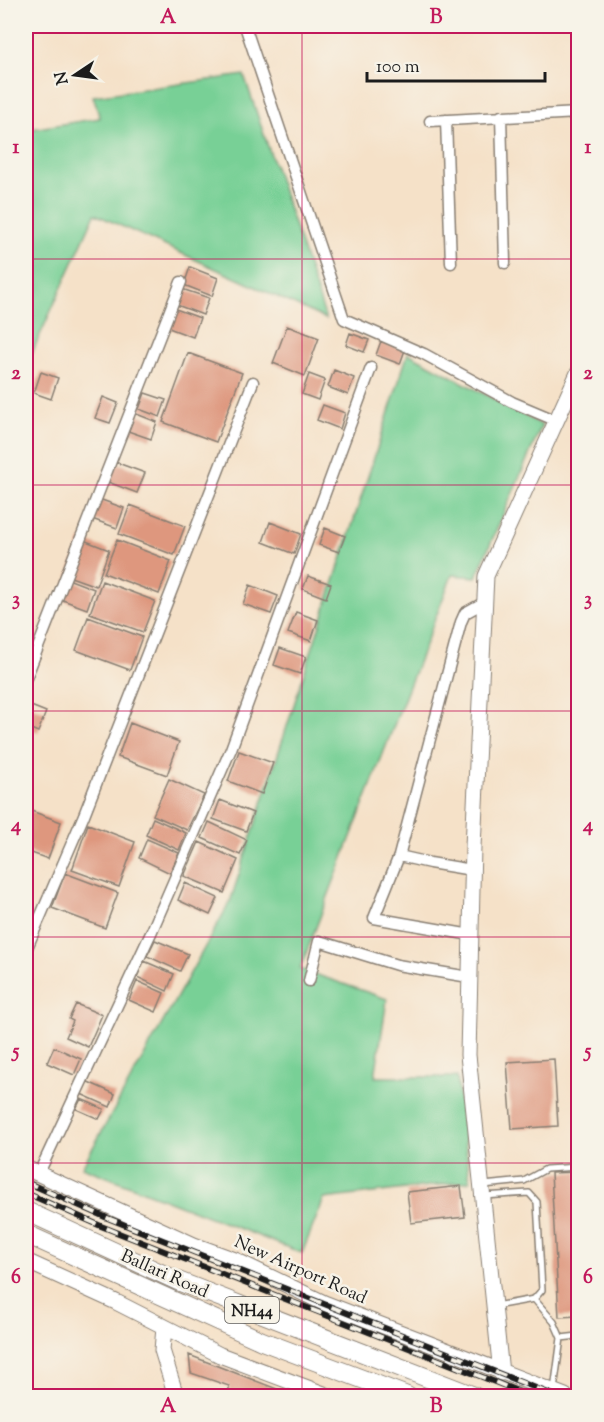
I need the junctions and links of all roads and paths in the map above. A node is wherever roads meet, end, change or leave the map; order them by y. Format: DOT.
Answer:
graph roads {
  1 [pos="245,26"];
  2 [pos="579,113"];
  3 [pos="501,116"];
  4 [pos="446,120"];
  5 [pos="430,121"];
  6 [pos="452,262"];
  7 [pos="505,263"];
  8 [pos="180,282"];
  9 [pos="371,368"];
  10 [pos="579,374"];
  11 [pos="253,382"];
  12 [pos="557,421"];
  13 [pos="484,602"];
  14 [pos="26,678"];
  15 [pos="399,856"];
  16 [pos="472,870"];
  17 [pos="471,935"];
  18 [pos="26,950"];
  19 [pos="469,977"];
  20 [pos="309,981"];
  21 [pos="579,1167"];
  22 [pos="32,1170"];
  23 [pos="482,1191"];
  24 [pos="30,1213"];
  25 [pos="26,1234"];
  26 [pos="26,1261"];
  27 [pos="534,1299"];
  28 [pos="494,1306"];
  29 [pos="164,1328"];
  30 [pos="579,1336"];
  31 [pos="561,1338"];
  32 [pos="501,1373"];
  33 [pos="560,1394"];
  34 [pos="320,1395"];
  35 [pos="176,1396"];
  36 [pos="407,1396"];
  37 [pos="474,1396"];
  1 -- 12 [label="street"];
  2 -- 3 [label="street"];
  3 -- 4 [label="street"];
  3 -- 7 [label="street"];
  4 -- 5 [label="street"];
  4 -- 6 [label="street"];
  8 -- 14 [label="street"];
  9 -- 22 [label="street"];
  10 -- 12 [label="street"];
  11 -- 18 [label="street"];
  12 -- 13 [label="street"];
  13 -- 15 [label="street"];
  13 -- 16 [label="street"];
  15 -- 16 [label="street"];
  15 -- 17 [label="street"];
  16 -- 17 [label="street"];
  17 -- 19 [label="street"];
  19 -- 20 [label="street"];
  19 -- 23 [label="street"];
  21 -- 23 [label="lane"];
  22 -- 32 [label="street, New Airport Road"];
  23 -- 27 [label="lane"];
  23 -- 28 [label="street"];
  24 -- 37 [label="highway, Ballari Road / NH44"];
  25 -- 36 [label="highway, Ballari Road / NH44"];
  26 -- 29 [label="street"];
  27 -- 28 [label="lane"];
  27 -- 31 [label="lane"];
  28 -- 32 [label="street"];
  29 -- 34 [label="street"];
  29 -- 35 [label="street"];
  30 -- 31 [label="lane"];
  31 -- 33 [label="lane"];
  32 -- 33 [label="street, New Airport Road"];
}
